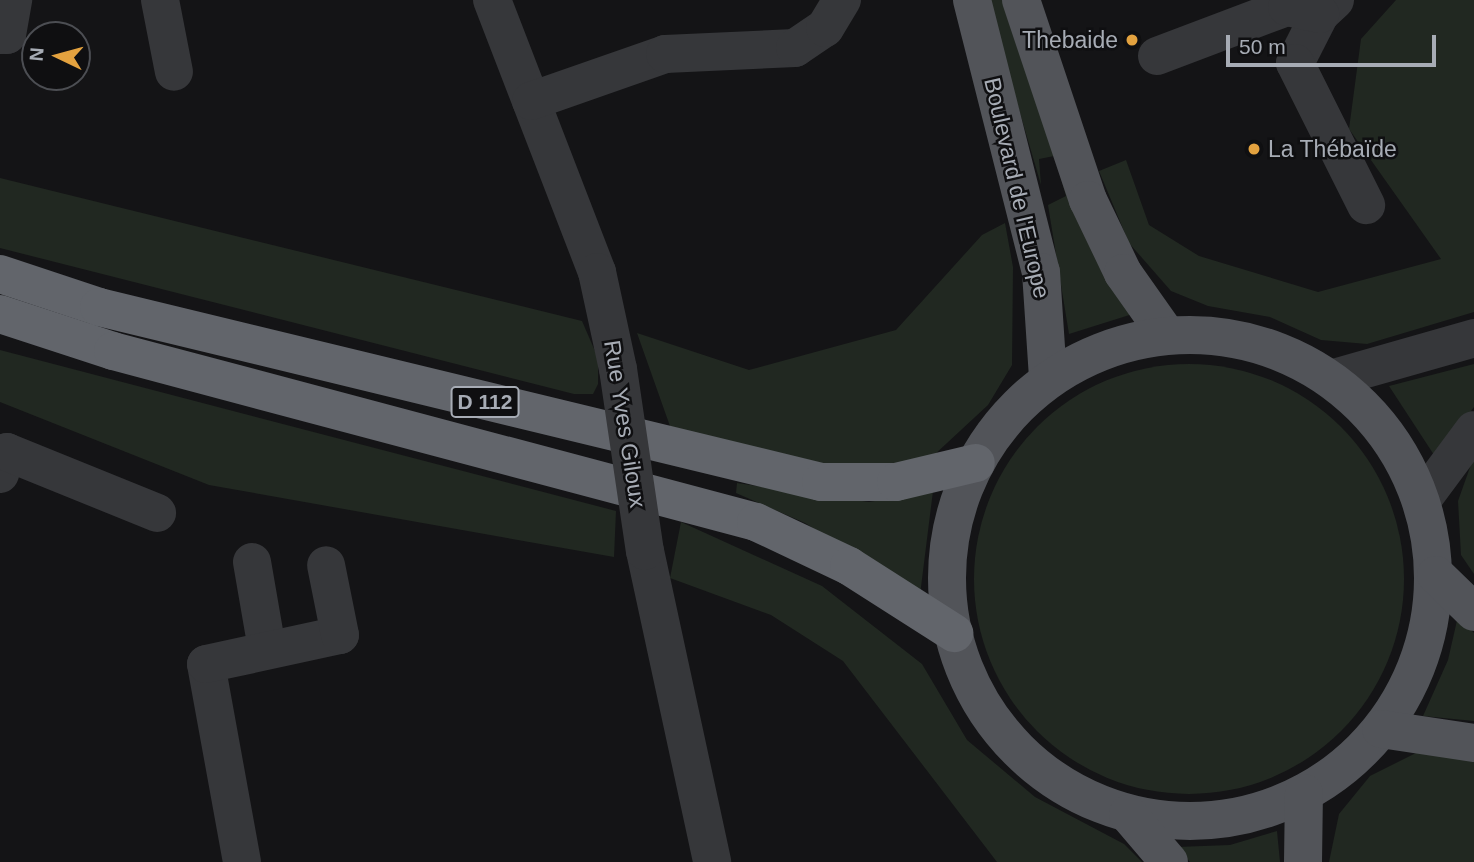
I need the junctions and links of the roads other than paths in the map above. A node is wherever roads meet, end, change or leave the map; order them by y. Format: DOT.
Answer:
graph roads {
  1 [pos="13,0"];
  2 [pos="160,0"];
  3 [pos="492,0"];
  4 [pos="842,0"];
  5 [pos="972,0"];
  6 [pos="1021,0"];
  7 [pos="1327,7"];
  8 [pos="0,36"];
  9 [pos="1157,56"];
  10 [pos="174,72"];
  11 [pos="531,101"];
  12 [pos="1366,205"];
  13 [pos="0,274"];
  14 [pos="0,314"];
  15 [pos="1166,334"];
  16 [pos="1474,338"];
  17 [pos="1048,378"];
  18 [pos="1334,378"];
  19 [pos="1474,430"];
  20 [pos="976,463"];
  21 [pos="0,474"];
  22 [pos="1422,500"];
  23 [pos="157,513"];
  24 [pos="252,562"];
  25 [pos="326,565"];
  26 [pos="1436,575"];
  27 [pos="1474,612"];
  28 [pos="954,633"];
  29 [pos="267,649"];
  30 [pos="1381,729"];
  31 [pos="1474,743"];
  32 [pos="1304,793"];
  33 [pos="1128,814"];
  34 [pos="242,862"];
  35 [pos="712,862"];
  36 [pos="1169,862"];
  37 [pos="1303,862"];
  1 -- 8 [label="street"];
  2 -- 10 [label="street"];
  3 -- 11 [label="street, Rue Yves Giloux"];
  4 -- 11 [label="street"];
  5 -- 17 [label="main road, Boulevard de l'Europe"];
  6 -- 15 [label="main road"];
  7 -- 9 [label="street"];
  7 -- 12 [label="street"];
  11 -- 35 [label="street, Rue Yves Giloux, bridge"];
  13 -- 20 [label="highway, D 112"];
  14 -- 28 [label="highway, D 112"];
  15 -- 17 [label="main road"];
  15 -- 18 [label="main road"];
  16 -- 18 [label="street"];
  17 -- 20 [label="main road"];
  18 -- 22 [label="main road"];
  19 -- 22 [label="street"];
  20 -- 28 [label="main road"];
  21 -- 23 [label="street"];
  22 -- 26 [label="main road"];
  24 -- 29 [label="street"];
  25 -- 29 [label="street"];
  26 -- 27 [label="main road"];
  26 -- 30 [label="main road"];
  28 -- 33 [label="main road"];
  29 -- 34 [label="street"];
  30 -- 31 [label="main road"];
  30 -- 32 [label="main road"];
  32 -- 33 [label="main road"];
  32 -- 37 [label="main road"];
  33 -- 36 [label="main road"];
}
